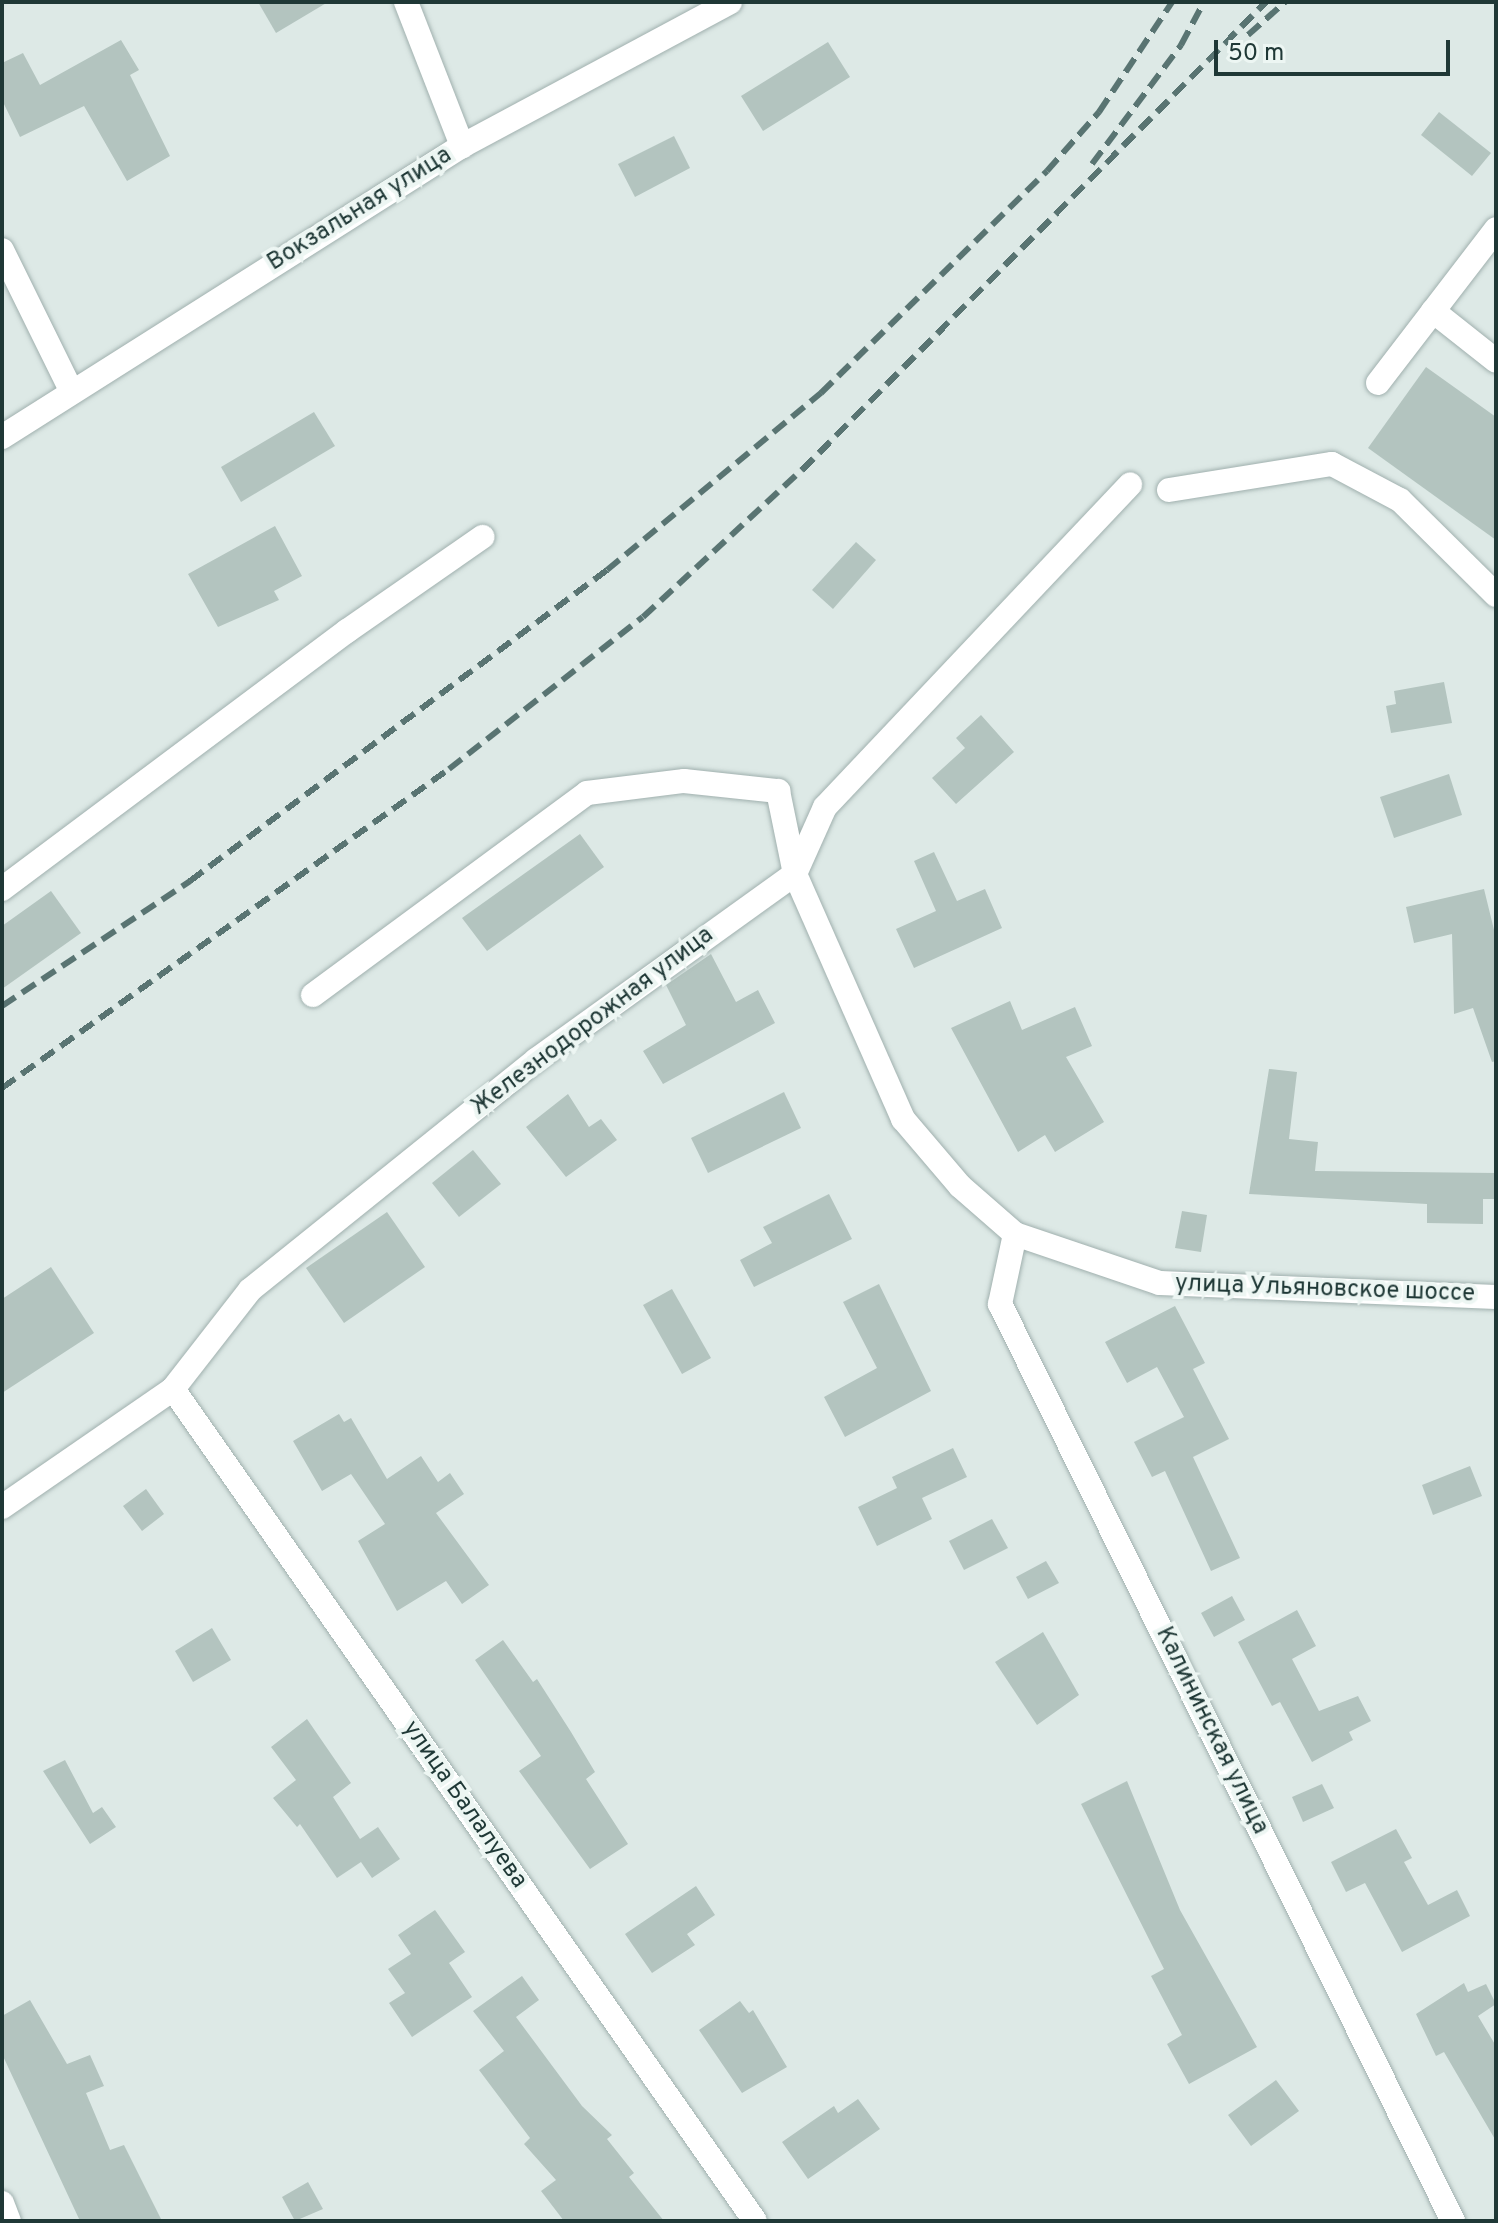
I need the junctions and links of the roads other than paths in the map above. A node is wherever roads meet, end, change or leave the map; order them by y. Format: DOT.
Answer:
graph roads {
  1 [pos="406,2"];
  2 [pos="730,2"];
  3 [pos="462,146"];
  4 [pos="1496,229"];
  5 [pos="2,250"];
  6 [pos="1433,311"];
  7 [pos="1496,361"];
  8 [pos="1378,383"];
  9 [pos="71,390"];
  10 [pos="2,437"];
  11 [pos="1130,484"];
  12 [pos="1169,490"];
  13 [pos="482,537"];
  14 [pos="1496,595"];
  15 [pos="795,874"];
  16 [pos="2,889"];
  17 [pos="313,995"];
  18 [pos="1015,1234"];
  19 [pos="1496,1297"];
  20 [pos="173,1389"];
  21 [pos="2,1507"];
  22 [pos="2,2203"];
  23 [pos="9,2221"];
  24 [pos="755,2221"];
  25 [pos="1453,2221"];
  1 -- 3 [label="street"];
  2 -- 3 [label="street, Вокзальная улица"];
  3 -- 9 [label="street, Вокзальная улица"];
  4 -- 6 [label="street"];
  5 -- 9 [label="street"];
  6 -- 7 [label="street"];
  6 -- 8 [label="street"];
  9 -- 10 [label="street, Вокзальная улица"];
  11 -- 15 [label="street"];
  12 -- 14 [label="street"];
  13 -- 16 [label="street"];
  15 -- 17 [label="street, улица Ульяновское шоссе"];
  15 -- 18 [label="street, улица Ульяновское шоссе"];
  15 -- 20 [label="street, Железнодорожная улица"];
  18 -- 19 [label="street, улица Ульяновское шоссе"];
  18 -- 25 [label="street, Калининская улица"];
  20 -- 21 [label="street, Железнодорожная улица"];
  20 -- 24 [label="street, улица Балалуева"];
  22 -- 23 [label="street"];
}
